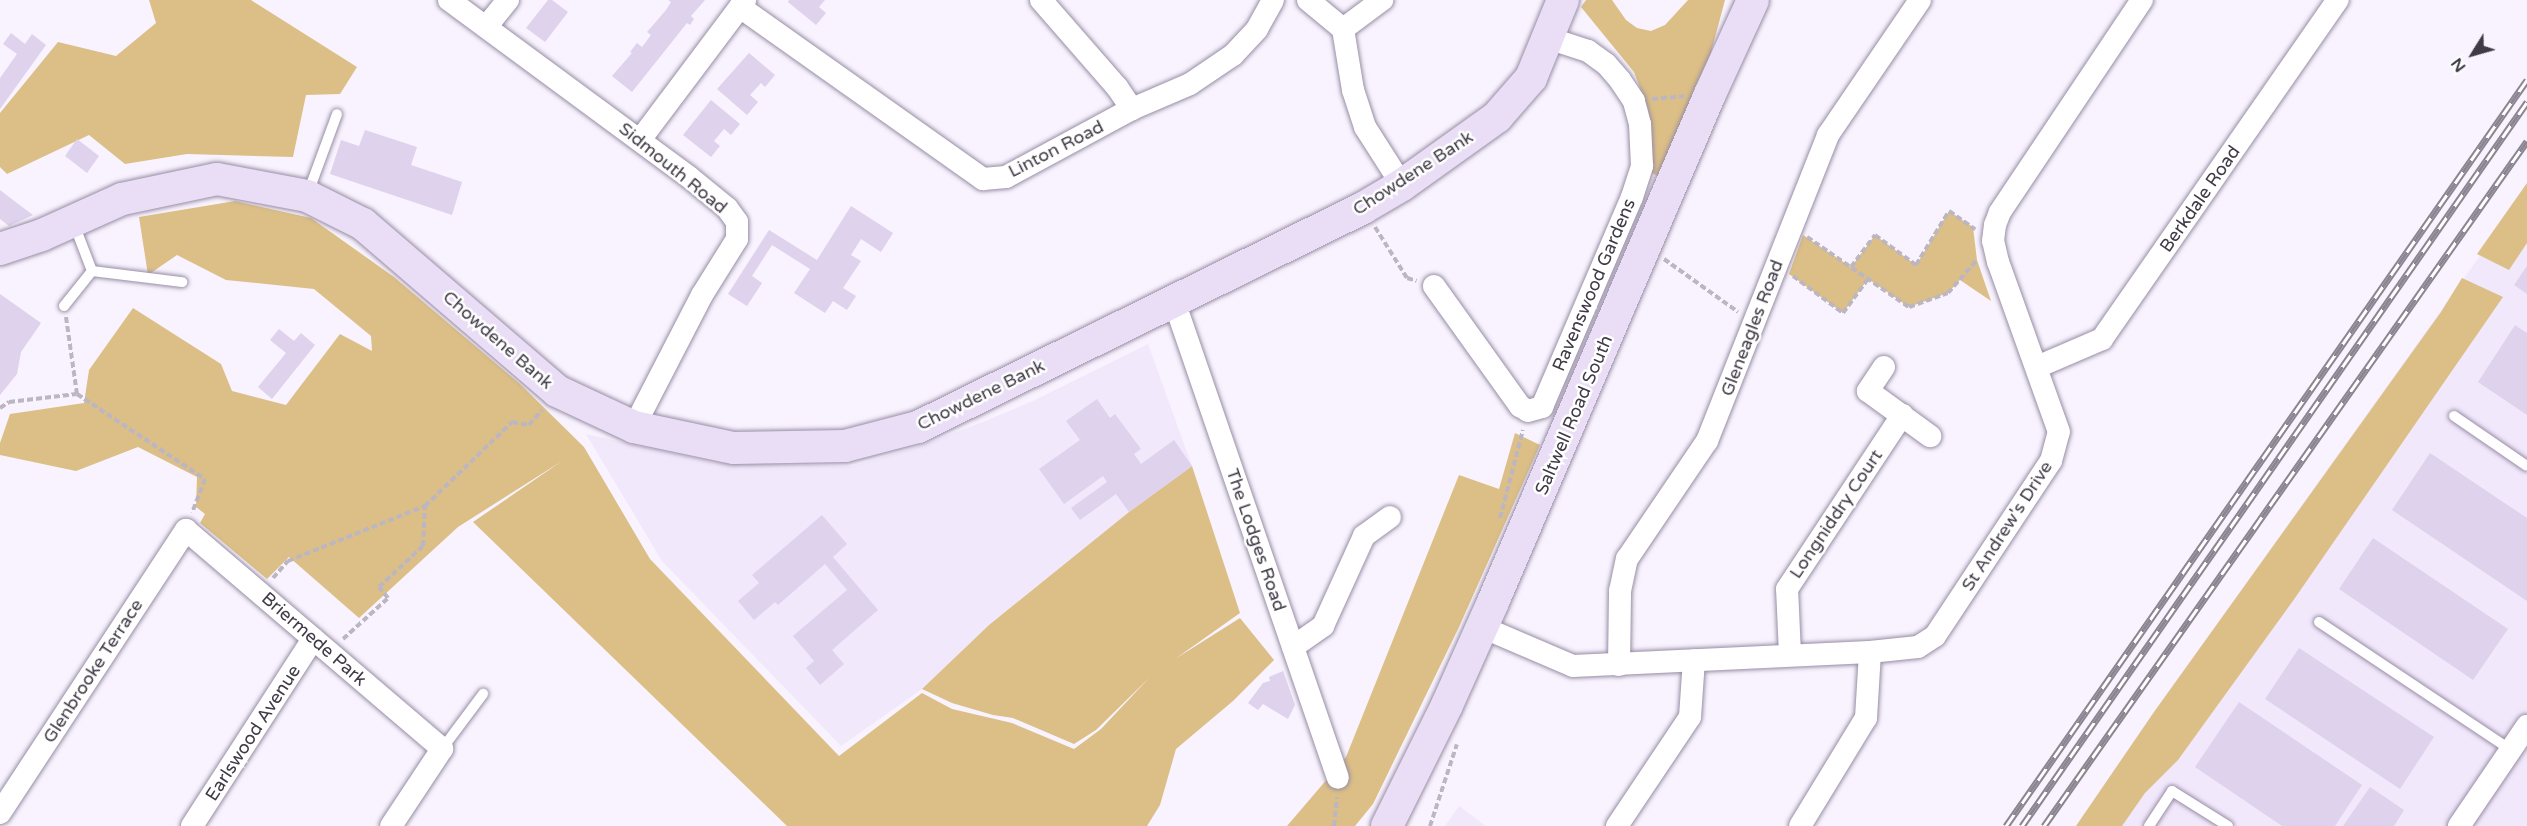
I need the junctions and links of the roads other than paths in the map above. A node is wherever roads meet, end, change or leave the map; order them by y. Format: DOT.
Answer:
graph roads {
  1 [pos="449,0"];
  2 [pos="508,0"];
  3 [pos="1041,0"];
  4 [pos="1273,0"];
  5 [pos="1308,0"];
  6 [pos="1382,0"];
  7 [pos="1563,0"];
  8 [pos="1753,0"];
  9 [pos="1920,0"];
  10 [pos="2142,0"];
  11 [pos="2338,0"];
  12 [pos="743,3"];
  13 [pos="486,27"];
  14 [pos="1343,29"];
  15 [pos="1548,38"];
  16 [pos="1132,109"];
  17 [pos="337,114"];
  18 [pos="640,140"];
  19 [pos="1401,185"];
  20 [pos="307,196"];
  21 [pos="73,221"];
  22 [pos="0,249"];
  23 [pos="92,271"];
  24 [pos="182,282"];
  25 [pos="1434,286"];
  26 [pos="1174,301"];
  27 [pos="64,306"];
  28 [pos="2037,367"];
  29 [pos="1884,368"];
  30 [pos="1902,416"];
  31 [pos="2454,416"];
  32 [pos="634,427"];
  33 [pos="1930,436"];
  34 [pos="2527,466"];
  35 [pos="1390,517"];
  36 [pos="186,530"];
  37 [pos="2319,622"];
  38 [pos="1482,627"];
  39 [pos="321,646"];
  40 [pos="1293,647"];
  41 [pos="1870,652"];
  42 [pos="1790,654"];
  43 [pos="1694,660"];
  44 [pos="1619,665"];
  45 [pos="483,694"];
  46 [pos="2527,726"];
  47 [pos="442,749"];
  48 [pos="2511,750"];
  49 [pos="1338,778"];
  50 [pos="0,813"];
  51 [pos="192,826"];
  52 [pos="391,826"];
  53 [pos="1387,826"];
  54 [pos="1617,826"];
  55 [pos="1800,826"];
  56 [pos="2149,826"];
  57 [pos="2228,826"];
  58 [pos="2459,826"];
  1 -- 13 [label="street, Sidmouth Road"];
  2 -- 13 [label="street"];
  3 -- 16 [label="street"];
  4 -- 16 [label="street, Linton Road"];
  5 -- 14 [label="street"];
  6 -- 14 [label="street"];
  7 -- 15 [label="street, Chowdene Bank"];
  8 -- 38 [label="street, Saltwell Road South"];
  9 -- 44 [label="street, Gleneagles Road"];
  10 -- 28 [label="street, St Andrew's Drive"];
  11 -- 28 [label="street, Berkdale Road"];
  12 -- 16 [label="street, Linton Road"];
  12 -- 18 [label="street"];
  13 -- 18 [label="street, Sidmouth Road"];
  14 -- 19 [label="street"];
  15 -- 19 [label="street, Chowdene Bank"];
  15 -- 25 [label="street, Ravenswood Gardens"];
  17 -- 20 [label="lane"];
  18 -- 32 [label="street, Sidmouth Road"];
  19 -- 26 [label="street, Chowdene Bank"];
  20 -- 21 [label="street, Chowdene Bank"];
  20 -- 32 [label="street, Chowdene Bank"];
  21 -- 22 [label="street, Chowdene Bank"];
  21 -- 23 [label="lane"];
  23 -- 24 [label="lane"];
  23 -- 27 [label="lane"];
  26 -- 32 [label="street, Chowdene Bank"];
  26 -- 40 [label="street, The Lodges Road"];
  28 -- 41 [label="street, St Andrew's Drive"];
  29 -- 30 [label="street"];
  30 -- 33 [label="street"];
  30 -- 42 [label="street, Longniddry Court"];
  31 -- 34 [label="lane"];
  35 -- 40 [label="street"];
  36 -- 39 [label="street, Briermede Park"];
  36 -- 50 [label="street, Glenbrooke Terrace"];
  37 -- 48 [label="lane"];
  38 -- 44 [label="street, St Andrew's Drive"];
  38 -- 53 [label="street, Saltwell Road South"];
  39 -- 47 [label="street, Briermede Park"];
  39 -- 51 [label="street, Earlswood Avenue"];
  40 -- 49 [label="street, The Lodges Road"];
  41 -- 42 [label="street, St Andrew's Drive"];
  41 -- 55 [label="street"];
  42 -- 43 [label="street, St Andrew's Drive"];
  43 -- 44 [label="street, St Andrew's Drive"];
  43 -- 54 [label="street"];
  45 -- 47 [label="lane"];
  46 -- 48 [label="street"];
  47 -- 52 [label="street"];
  48 -- 58 [label="street"];
  56 -- 57 [label="lane"];
}
